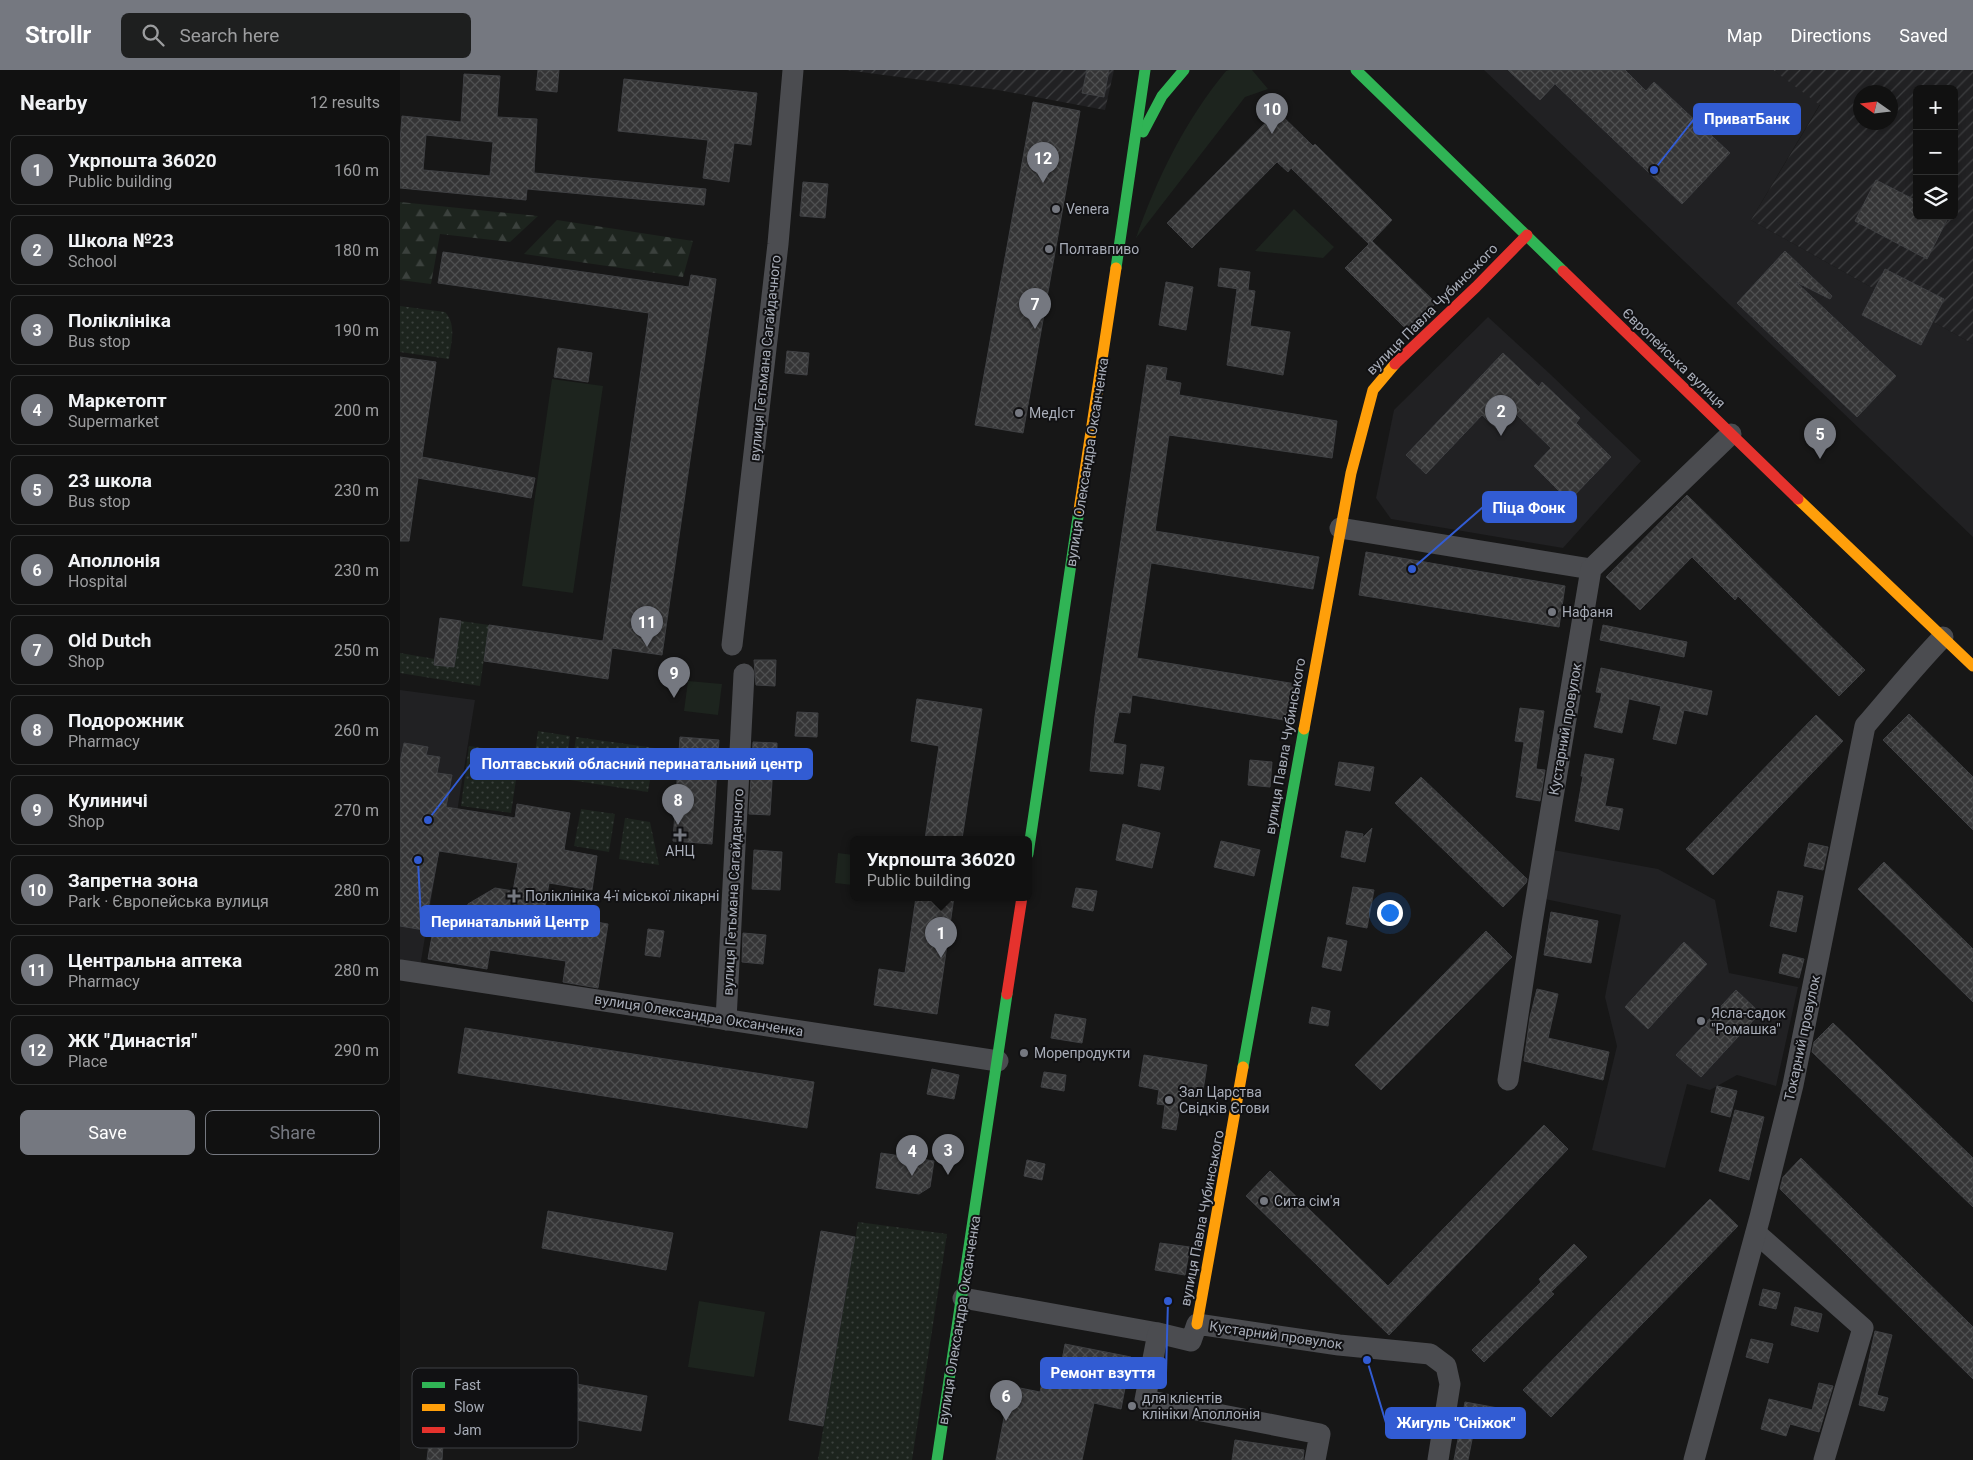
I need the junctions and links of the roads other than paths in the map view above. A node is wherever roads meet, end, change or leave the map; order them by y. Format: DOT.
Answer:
graph roads {
  1 [pos="793,70"];
  2 [pos="1145,70"];
  3 [pos="1184,70"];
  4 [pos="1356,70"];
  5 [pos="1133,152"];
  6 [pos="1527,235"];
  7 [pos="1731,434"];
  8 [pos="1340,528"];
  9 [pos="1591,569"];
  10 [pos="1943,637"];
  11 [pos="732,645"];
  12 [pos="1973,666"];
  13 [pos="744,674"];
  14 [pos="1031,836"];
  15 [pos="1021,901"];
  16 [pos="400,970"];
  17 [pos="726,1020"];
  18 [pos="998,1061"];
  19 [pos="1508,1080"];
  20 [pos="1756,1233"];
  21 [pos="963,1298"];
  22 [pos="1197,1324"];
  23 [pos="1158,1333"];
  24 [pos="937,1460"];
  25 [pos="1315,1460"];
  26 [pos="1438,1460"];
  27 [pos="1694,1460"];
  28 [pos="1824,1460"];
  1 -- 11 [label="street, вулиця Гетьмана Сагайдачного"];
  2 -- 5 [label="main road, вулиця Олександра Оксанченка"];
  3 -- 5 [label="main road"];
  4 -- 6 [label="main road, Європейська вулиця"];
  5 -- 14 [label="main road, вулиця Олександра Оксанченка"];
  6 -- 7 [label="main road, Європейська вулиця"];
  6 -- 8 [label="main road, вулиця Павла Чубинського"];
  7 -- 9 [label="street"];
  7 -- 10 [label="main road, Європейська вулиця"];
  8 -- 9 [label="street"];
  8 -- 22 [label="main road, вулиця Павла Чубинського"];
  9 -- 19 [label="street, Кустарний провулок"];
  10 -- 12 [label="main road, Європейська вулиця"];
  10 -- 20 [label="street, Токарний провулок"];
  13 -- 17 [label="street, вулиця Гетьмана Сагайдачного"];
  15 -- 18 [label="main road, вулиця Олександра Оксанченка"];
  16 -- 17 [label="street, вулиця Олександра Оксанченка"];
  17 -- 18 [label="street, вулиця Олександра Оксанченка"];
  18 -- 21 [label="main road, вулиця Олександра Оксанченка"];
  20 -- 27 [label="street, Токарний провулок"];
  20 -- 28 [label="street"];
  21 -- 23 [label="street, Кустарний провулок"];
  21 -- 24 [label="main road, вулиця Олександра Оксанченка"];
  22 -- 23 [label="street, Кустарний провулок"];
  22 -- 26 [label="street, Кустарний провулок"];
  23 -- 25 [label="street"];
}
